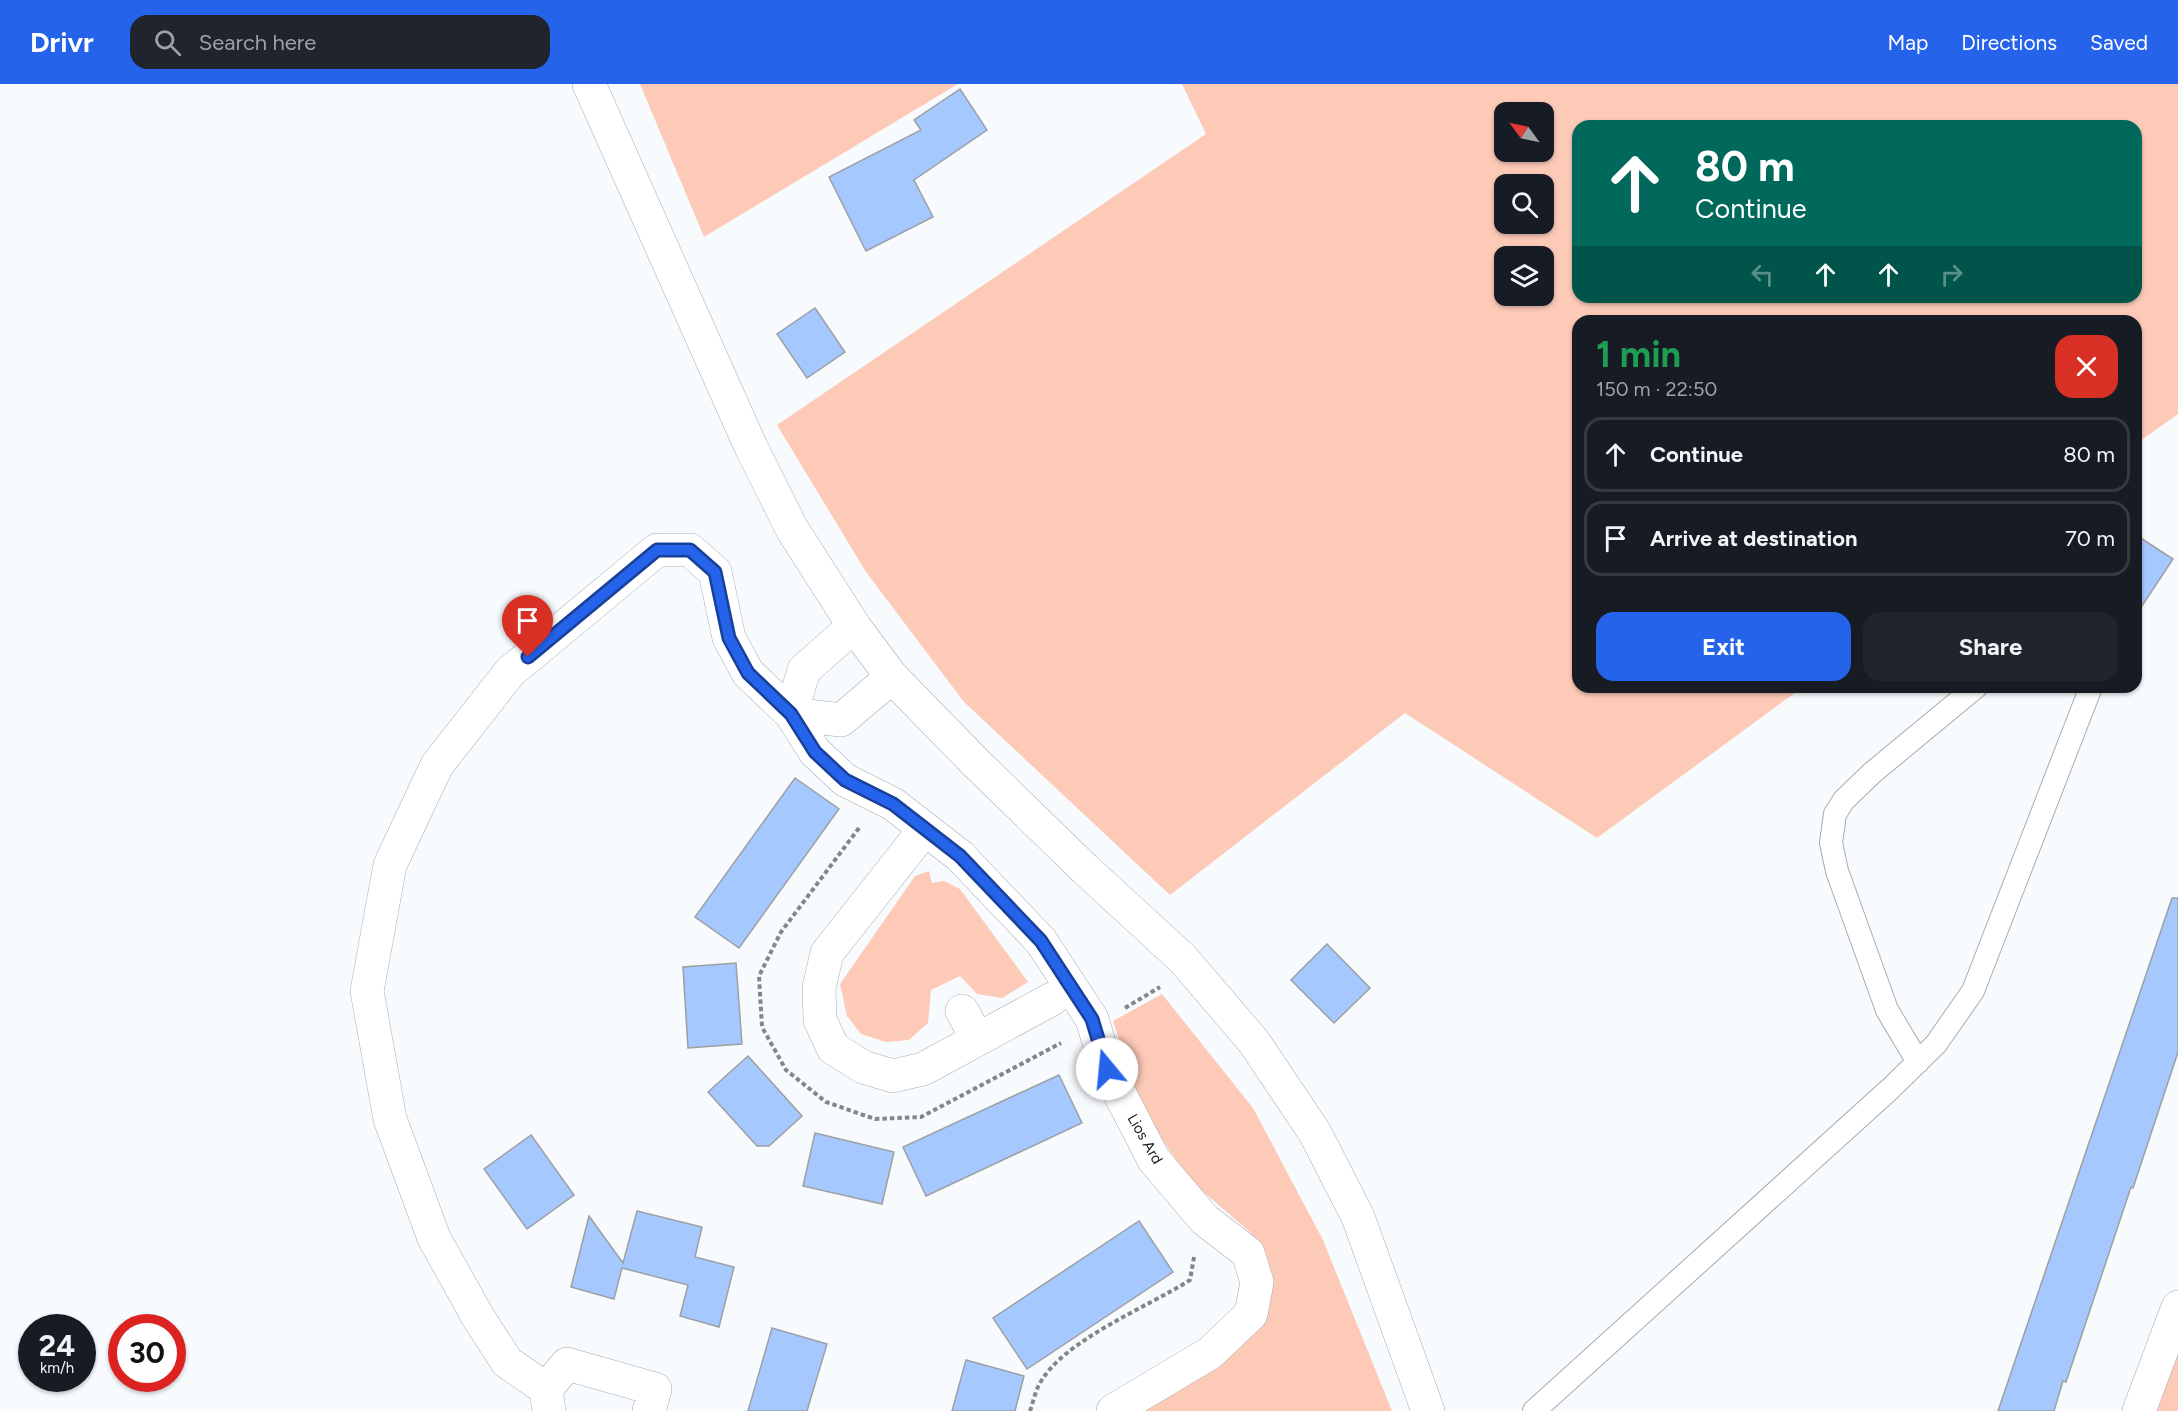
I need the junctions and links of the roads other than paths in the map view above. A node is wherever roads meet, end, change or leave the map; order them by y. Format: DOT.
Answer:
graph roads {
  1 [pos="590,84"];
  2 [pos="854,626"];
  3 [pos="892,677"];
  4 [pos="1969,693"];
  5 [pos="2089,693"];
  6 [pos="791,714"];
  7 [pos="925,829"];
  8 [pos="1052,999"];
  9 [pos="1918,1062"];
  10 [pos="2178,1307"];
  11 [pos="547,1400"];
  12 [pos="649,1411"];
  13 [pos="1113,1411"];
  14 [pos="1428,1411"];
  15 [pos="1534,1411"];
  16 [pos="2139,1411"];
  1 -- 2 [label="street"];
  2 -- 3 [label="street"];
  2 -- 6 [label="street"];
  3 -- 6 [label="street"];
  3 -- 14 [label="street"];
  4 -- 9 [label="lane"];
  5 -- 9 [label="lane"];
  6 -- 7 [label="street, Lios Ard"];
  6 -- 11 [label="street, Lios Ard"];
  7 -- 8 [label="street"];
  7 -- 13 [label="street, Lios Ard"];
  9 -- 15 [label="lane"];
  10 -- 16 [label="street"];
  11 -- 12 [label="street"];
}
